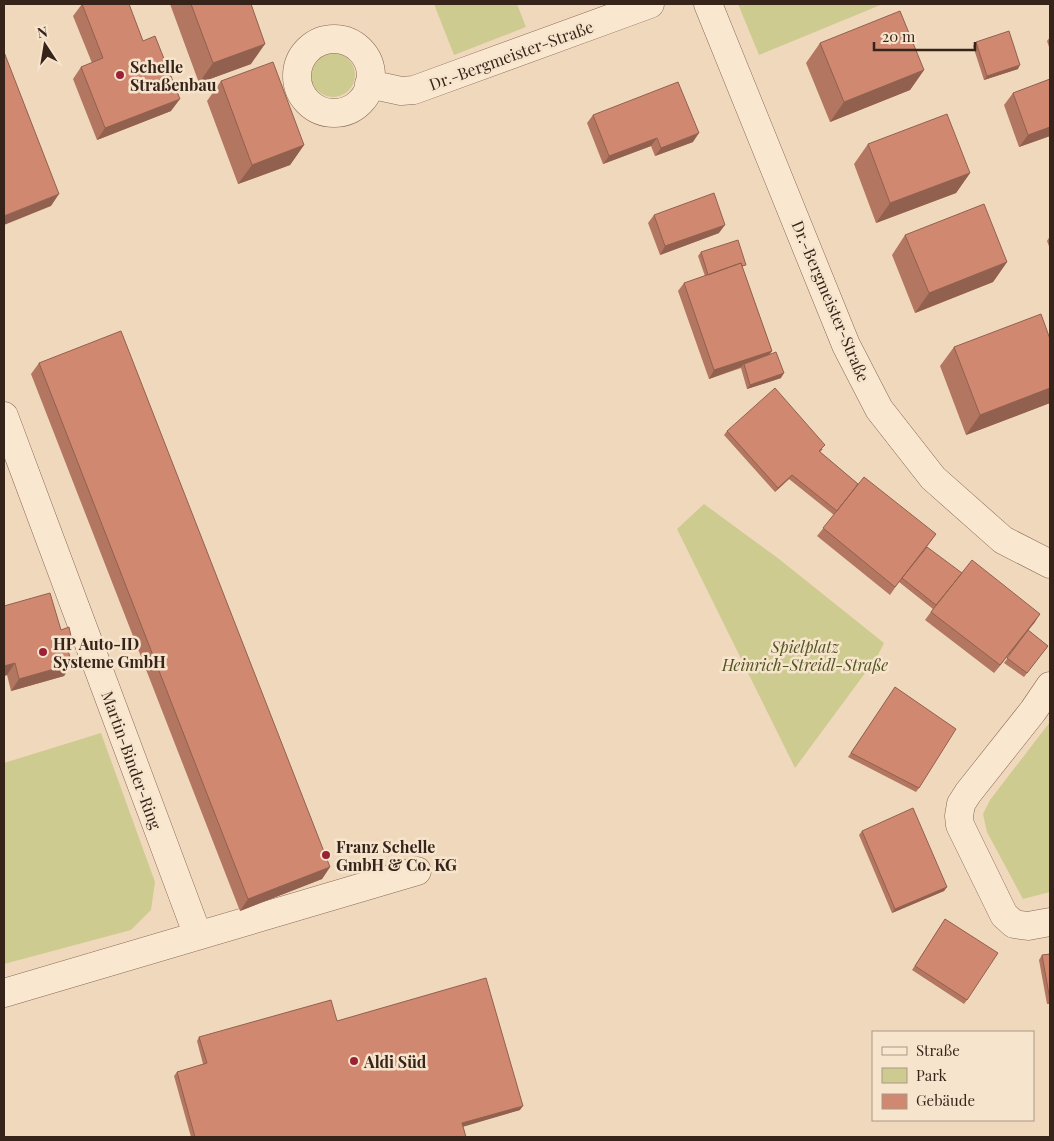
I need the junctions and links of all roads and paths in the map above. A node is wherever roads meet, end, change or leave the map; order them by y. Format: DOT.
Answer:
graph roads {
  1 [pos="650,4"];
  2 [pos="708,4"];
  3 [pos="370,84"];
  4 [pos="4,416"];
  5 [pos="1050,564"];
  6 [pos="1050,686"];
  7 [pos="416,871"];
  8 [pos="1050,922"];
  9 [pos="198,936"];
  10 [pos="4,993"];
  1 -- 3 [label="street, Dr.-Bergmeister-Straße"];
  2 -- 5 [label="street, Dr.-Bergmeister-Straße"];
  4 -- 9 [label="street, Martin-Binder-Ring"];
  6 -- 8 [label="street"];
  7 -- 9 [label="street"];
  9 -- 10 [label="street"];
}
